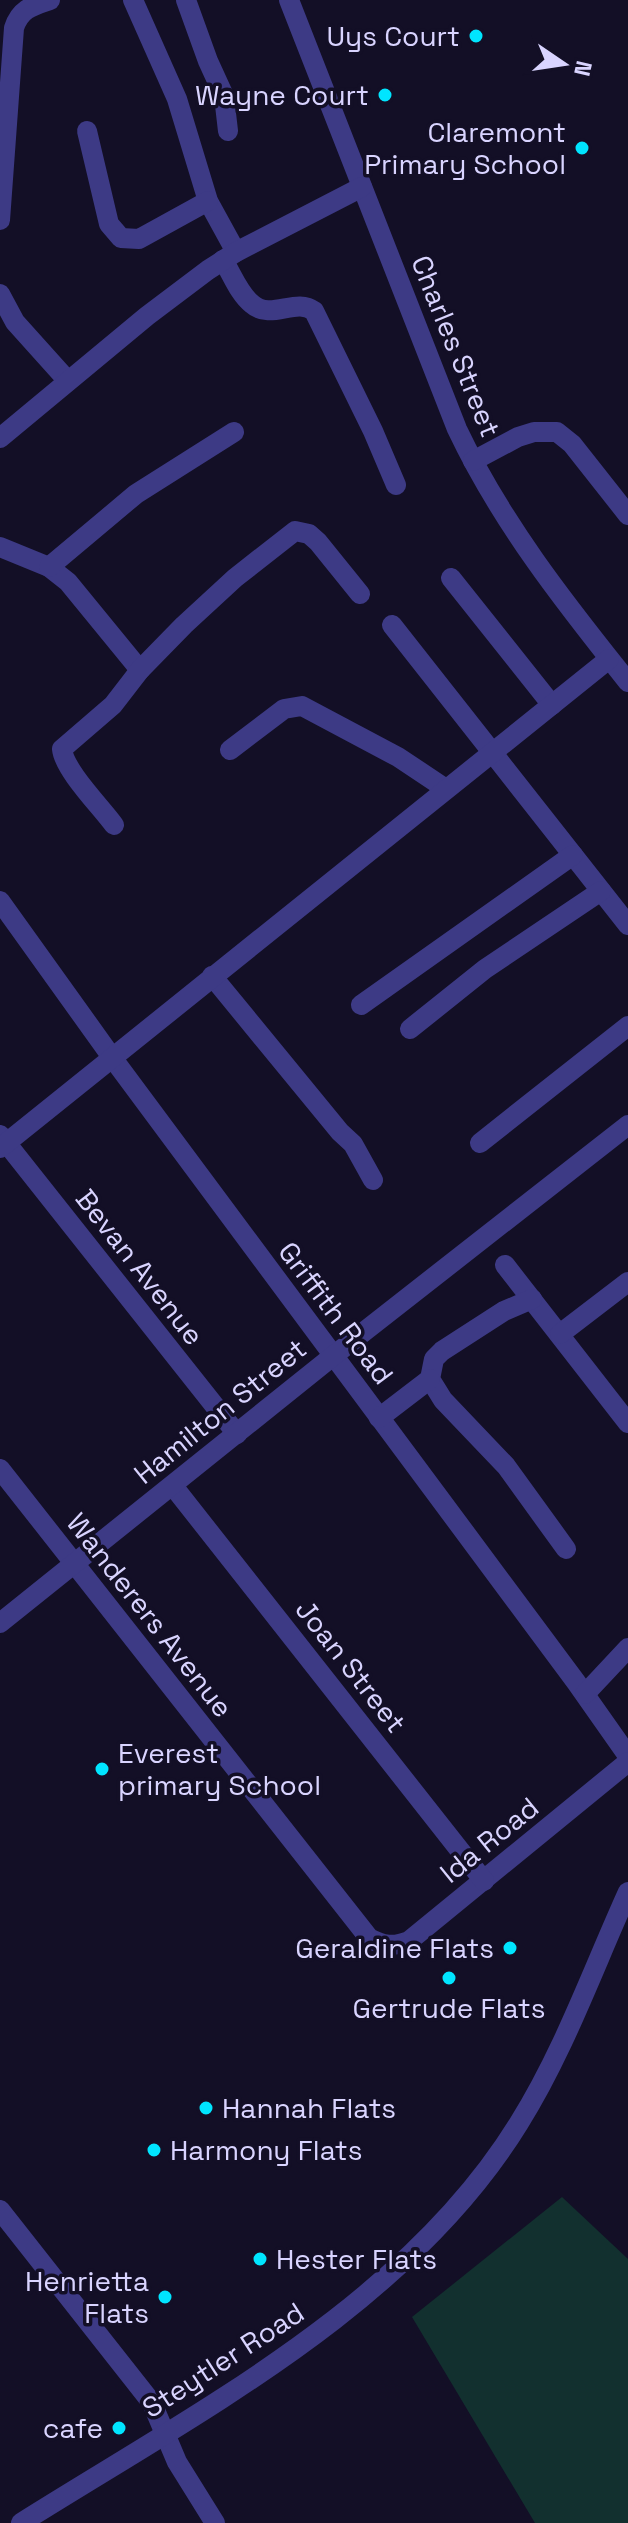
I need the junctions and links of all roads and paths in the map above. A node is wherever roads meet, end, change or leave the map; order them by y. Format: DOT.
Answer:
graph roads {
  1 [pos="50,0"];
  2 [pos="133,0"];
  3 [pos="186,0"];
  4 [pos="289,0"];
  5 [pos="87,131"];
  6 [pos="228,131"];
  7 [pos="362,187"];
  8 [pos="208,201"];
  9 [pos="0,220"];
  10 [pos="230,256"];
  11 [pos="0,294"];
  12 [pos="68,381"];
  13 [pos="234,432"];
  14 [pos="0,438"];
  15 [pos="473,461"];
  16 [pos="396,485"];
  17 [pos="628,515"];
  18 [pos="0,547"];
  19 [pos="49,567"];
  20 [pos="451,578"];
  21 [pos="360,594"];
  22 [pos="392,625"];
  23 [pos="609,659"];
  24 [pos="140,670"];
  25 [pos="628,682"];
  26 [pos="552,705"];
  27 [pos="230,750"];
  28 [pos="492,753"];
  29 [pos="446,789"];
  30 [pos="114,825"];
  31 [pos="573,855"];
  32 [pos="601,891"];
  33 [pos="0,901"];
  34 [pos="628,925"];
  35 [pos="212,976"];
  36 [pos="361,1005"];
  37 [pos="628,1026"];
  38 [pos="410,1029"];
  39 [pos="111,1056"];
  40 [pos="628,1125"];
  41 [pos="2,1142"];
  42 [pos="480,1143"];
  43 [pos="373,1180"];
  44 [pos="505,1265"];
  45 [pos="628,1282"];
  46 [pos="532,1299"];
  47 [pos="560,1334"];
  48 [pos="333,1356"];
  49 [pos="430,1379"];
  50 [pos="379,1418"];
  51 [pos="628,1423"];
  52 [pos="237,1434"];
  53 [pos="0,1469"];
  54 [pos="173,1486"];
  55 [pos="566,1549"];
  56 [pos="74,1565"];
  57 [pos="0,1623"];
  58 [pos="628,1648"];
  59 [pos="585,1694"];
  60 [pos="628,1759"];
  61 [pos="484,1881"];
  62 [pos="628,1892"];
  63 [pos="379,1943"];
  64 [pos="0,2210"];
  65 [pos="164,2433"];
  66 [pos="21,2523"];
  67 [pos="215,2523"];
  1 -- 9 [label="street"];
  2 -- 8 [label="street"];
  3 -- 6 [label="street"];
  4 -- 7 [label="street, Charles Street"];
  5 -- 8 [label="street"];
  7 -- 10 [label="street"];
  7 -- 15 [label="street, Charles Street"];
  8 -- 10 [label="street"];
  10 -- 12 [label="street"];
  10 -- 16 [label="street"];
  11 -- 12 [label="street"];
  12 -- 14 [label="street"];
  13 -- 19 [label="street"];
  15 -- 17 [label="street"];
  15 -- 23 [label="street, Charles Street"];
  18 -- 19 [label="street"];
  19 -- 24 [label="street"];
  20 -- 26 [label="street"];
  21 -- 24 [label="street"];
  22 -- 28 [label="street"];
  23 -- 25 [label="street, Charles Street"];
  23 -- 26 [label="street"];
  24 -- 30 [label="street"];
  26 -- 28 [label="street"];
  27 -- 29 [label="street"];
  28 -- 29 [label="street"];
  28 -- 31 [label="street"];
  29 -- 35 [label="street"];
  31 -- 32 [label="street"];
  31 -- 36 [label="street"];
  32 -- 34 [label="street"];
  32 -- 38 [label="street"];
  33 -- 39 [label="street, Griffith Road"];
  35 -- 39 [label="street"];
  35 -- 43 [label="street"];
  37 -- 42 [label="street"];
  39 -- 41 [label="street"];
  39 -- 48 [label="street, Griffith Road"];
  40 -- 48 [label="street, Hamilton Street"];
  41 -- 52 [label="street, Bevan Avenue"];
  44 -- 46 [label="street"];
  45 -- 47 [label="street"];
  46 -- 47 [label="street"];
  46 -- 49 [label="street"];
  47 -- 51 [label="street"];
  48 -- 50 [label="street, Griffith Road"];
  48 -- 52 [label="street, Hamilton Street"];
  49 -- 50 [label="street"];
  49 -- 55 [label="street"];
  50 -- 59 [label="street, Griffith Road"];
  52 -- 54 [label="street, Hamilton Street"];
  53 -- 56 [label="street, Wanderers Avenue"];
  54 -- 56 [label="street, Hamilton Street"];
  54 -- 61 [label="street, Joan Street"];
  56 -- 57 [label="street, Hamilton Street"];
  56 -- 63 [label="street, Wanderers Avenue"];
  58 -- 59 [label="street"];
  59 -- 60 [label="street, Griffith Road"];
  60 -- 61 [label="street, Ida Road"];
  61 -- 63 [label="street, Ida Road"];
  62 -- 65 [label="street, Steytler Road"];
  64 -- 65 [label="street"];
  65 -- 66 [label="street, Steytler Road"];
  65 -- 67 [label="street"];
}
